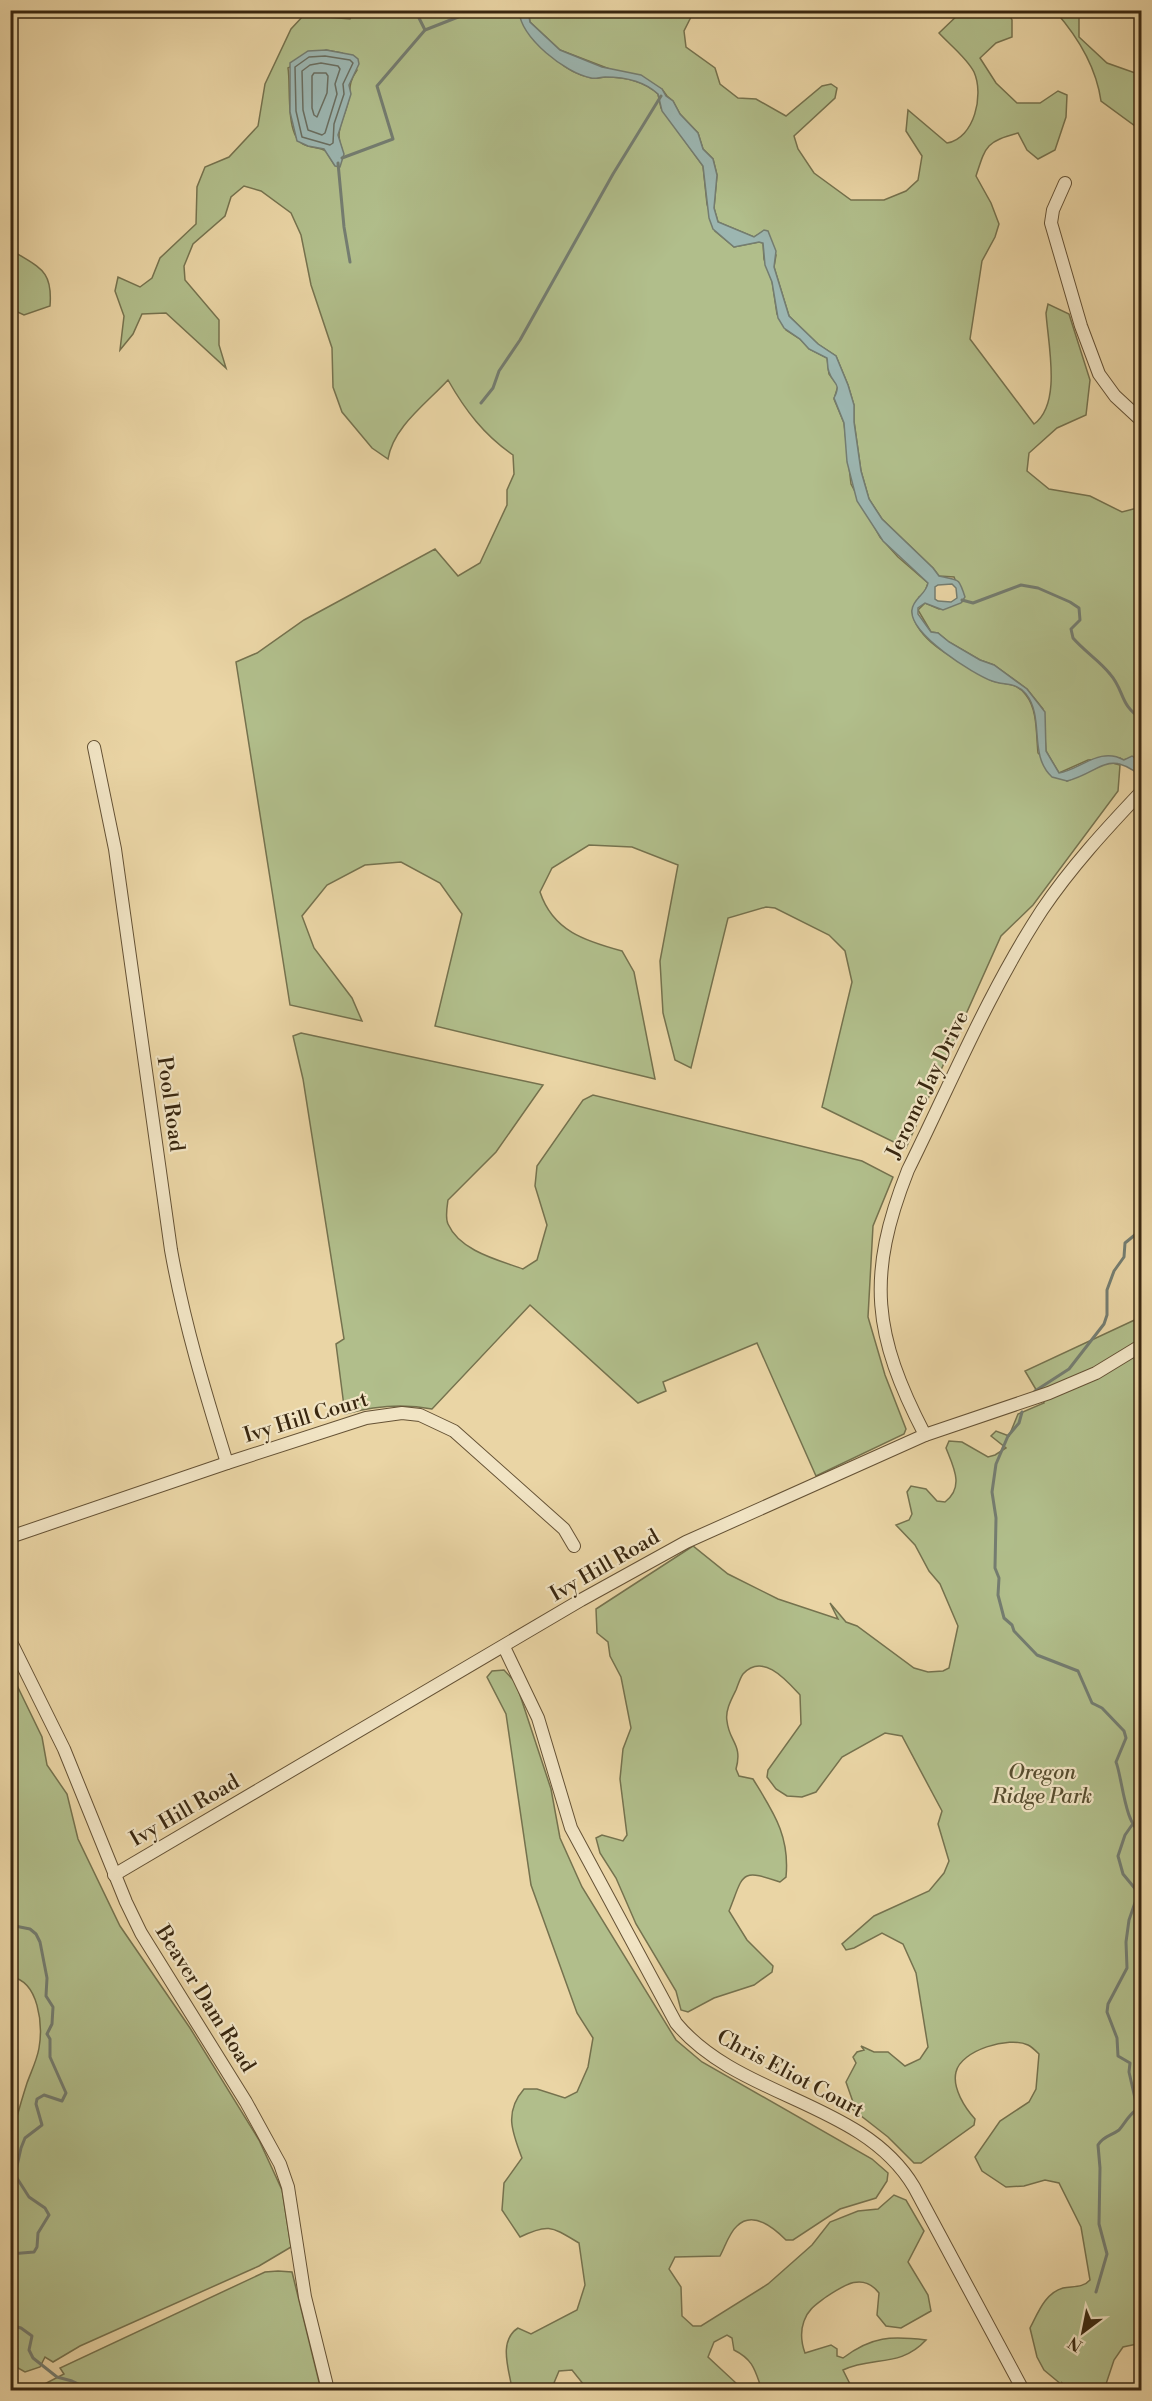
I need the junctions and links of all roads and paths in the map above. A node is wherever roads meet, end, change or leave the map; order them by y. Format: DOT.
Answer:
graph roads {
  1 [pos="1065,183"];
  2 [pos="1142,422"];
  3 [pos="94,747"];
  4 [pos="1142,791"];
  5 [pos="1142,1345"];
  6 [pos="925,1435"];
  7 [pos="227,1463"];
  8 [pos="10,1537"];
  9 [pos="574,1546"];
  10 [pos="10,1640"];
  11 [pos="504,1647"];
  12 [pos="114,1875"];
  13 [pos="328,2391"];
  14 [pos="1023,2391"];
  1 -- 2 [label="street"];
  3 -- 7 [label="street, Pool Road"];
  4 -- 6 [label="street, Jerome Jay Drive"];
  5 -- 6 [label="street, Ivy Hill Road"];
  6 -- 11 [label="street, Ivy Hill Road"];
  7 -- 8 [label="street, Ivy Hill Court"];
  7 -- 9 [label="street, Ivy Hill Court"];
  10 -- 12 [label="street, Beaver Dam Road"];
  11 -- 12 [label="street, Ivy Hill Road"];
  11 -- 14 [label="street, Chris Eliot Court"];
  12 -- 13 [label="street, Beaver Dam Road"];
}
